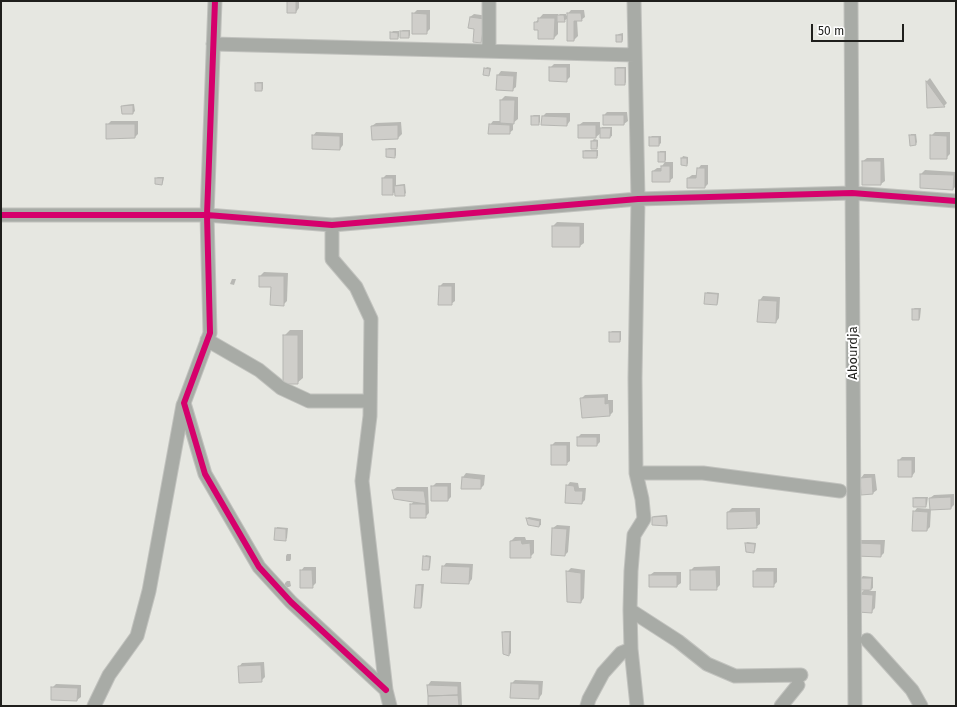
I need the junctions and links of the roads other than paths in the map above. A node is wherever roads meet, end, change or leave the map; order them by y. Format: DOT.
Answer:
graph roads {
  1 [pos="215,1"];
  2 [pos="489,1"];
  3 [pos="634,1"];
  4 [pos="852,1"];
  5 [pos="213,44"];
  6 [pos="489,51"];
  7 [pos="635,55"];
  8 [pos="852,193"];
  9 [pos="638,200"];
  10 [pos="956,201"];
  11 [pos="1,215"];
  12 [pos="207,215"];
  13 [pos="332,225"];
  14 [pos="207,340"];
  15 [pos="370,401"];
  16 [pos="184,404"];
  17 [pos="636,472"];
  18 [pos="840,491"];
  19 [pos="630,610"];
  20 [pos="867,640"];
  21 [pos="631,649"];
  22 [pos="801,675"];
  23 [pos="386,690"];
  24 [pos="94,706"];
  25 [pos="390,706"];
  26 [pos="588,706"];
  27 [pos="637,706"];
  28 [pos="781,706"];
  29 [pos="790,706"];
  30 [pos="855,706"];
  31 [pos="921,706"];
  1 -- 5 [label="street"];
  2 -- 6 [label="street"];
  3 -- 7 [label="street"];
  4 -- 8 [label="street, Abourdja"];
  5 -- 6 [label="street"];
  5 -- 12 [label="street"];
  6 -- 7 [label="street"];
  7 -- 9 [label="street"];
  8 -- 9 [label="street"];
  8 -- 10 [label="street"];
  8 -- 30 [label="street, Abourdja"];
  9 -- 13 [label="street"];
  9 -- 17 [label="street"];
  11 -- 12 [label="street"];
  12 -- 13 [label="street"];
  12 -- 14 [label="street"];
  13 -- 15 [label="street"];
  14 -- 15 [label="street"];
  14 -- 16 [label="street"];
  15 -- 23 [label="street"];
  16 -- 23 [label="street"];
  16 -- 24 [label="street"];
  17 -- 18 [label="street"];
  17 -- 19 [label="street"];
  19 -- 21 [label="street"];
  19 -- 22 [label="street"];
  20 -- 31 [label="street"];
  21 -- 26 [label="street"];
  21 -- 27 [label="street"];
  23 -- 25 [label="street"];
  28 -- 29 [label="street"];
}
